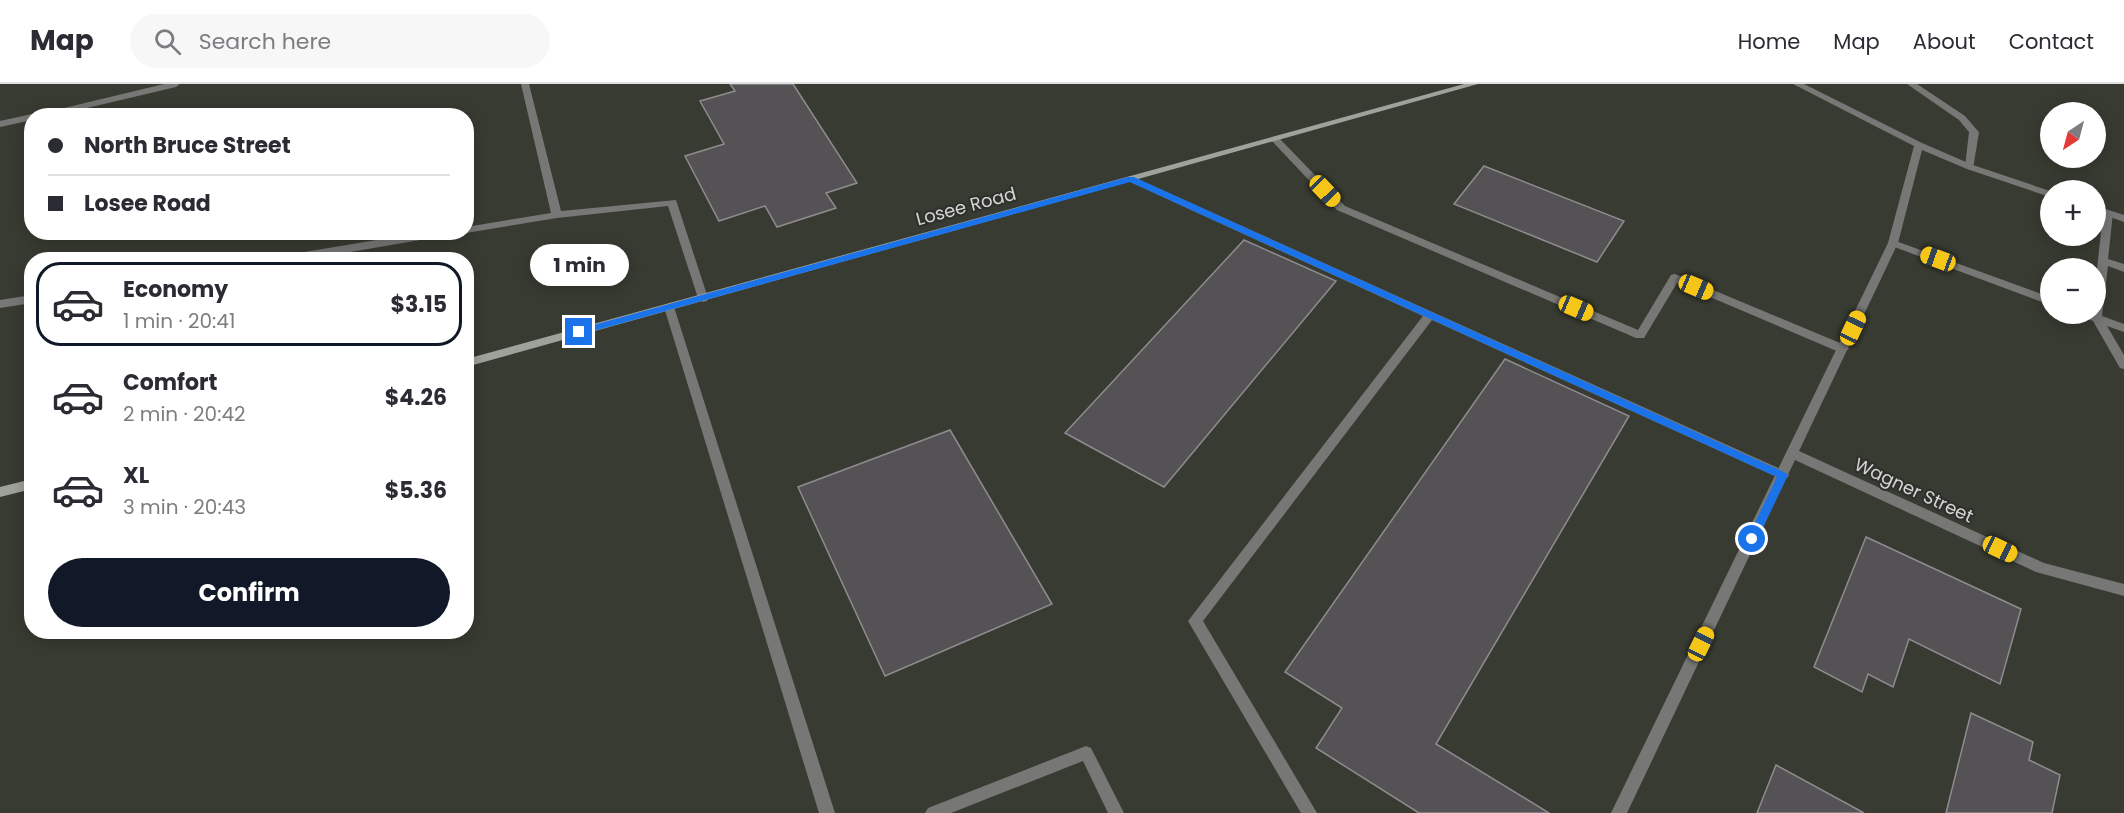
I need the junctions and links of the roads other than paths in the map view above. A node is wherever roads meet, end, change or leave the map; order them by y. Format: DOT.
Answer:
graph roads {
  1 [pos="176,84"];
  2 [pos="525,84"];
  3 [pos="1474,84"];
  4 [pos="1797,84"];
  5 [pos="1911,84"];
  6 [pos="73,108"];
  7 [pos="24,119"];
  8 [pos="0,124"];
  9 [pos="1275,139"];
  10 [pos="1919,145"];
  11 [pos="1970,166"];
  12 [pos="1131,179"];
  13 [pos="2040,190"];
  14 [pos="2108,213"];
  15 [pos="557,215"];
  16 [pos="2124,219"];
  17 [pos="474,229"];
  18 [pos="401,240"];
  19 [pos="1893,243"];
  20 [pos="328,252"];
  21 [pos="2103,258"];
  22 [pos="2106,262"];
  23 [pos="2124,268"];
  24 [pos="2040,297"];
  25 [pos="703,298"];
  26 [pos="24,300"];
  27 [pos="0,304"];
  28 [pos="669,307"];
  29 [pos="1430,315"];
  30 [pos="2106,321"];
  31 [pos="2097,324"];
  32 [pos="2124,328"];
  33 [pos="1843,349"];
  34 [pos="474,361"];
  35 [pos="2124,365"];
  36 [pos="1793,454"];
  37 [pos="1783,475"];
  38 [pos="24,486"];
  39 [pos="0,492"];
  40 [pos="2124,590"];
  41 [pos="827,813"];
  42 [pos="933,813"];
  43 [pos="1116,813"];
  44 [pos="1309,813"];
  45 [pos="1619,813"];
  1 -- 6 [label="street"];
  2 -- 15 [label="street"];
  3 -- 9 [label="main road, Losee Road"];
  4 -- 10 [label="street"];
  5 -- 11 [label="street"];
  7 -- 8 [label="street"];
  9 -- 12 [label="main road, Losee Road"];
  9 -- 33 [label="street"];
  10 -- 11 [label="street"];
  10 -- 19 [label="street"];
  11 -- 13 [label="street"];
  12 -- 25 [label="main road, Losee Road"];
  12 -- 29 [label="street"];
  14 -- 16 [label="street"];
  14 -- 21 [label="street"];
  15 -- 17 [label="street"];
  15 -- 25 [label="street"];
  18 -- 20 [label="street"];
  19 -- 24 [label="street"];
  19 -- 33 [label="street"];
  22 -- 23 [label="street"];
  25 -- 28 [label="main road, Losee Road"];
  26 -- 27 [label="street"];
  28 -- 34 [label="main road, Losee Road"];
  28 -- 41 [label="street"];
  29 -- 37 [label="street"];
  29 -- 44 [label="street"];
  30 -- 32 [label="street"];
  31 -- 35 [label="street"];
  33 -- 36 [label="street"];
  36 -- 37 [label="street"];
  36 -- 40 [label="street, Wagner Street"];
  37 -- 45 [label="street"];
  38 -- 39 [label="main road"];
  42 -- 43 [label="street"];
}
